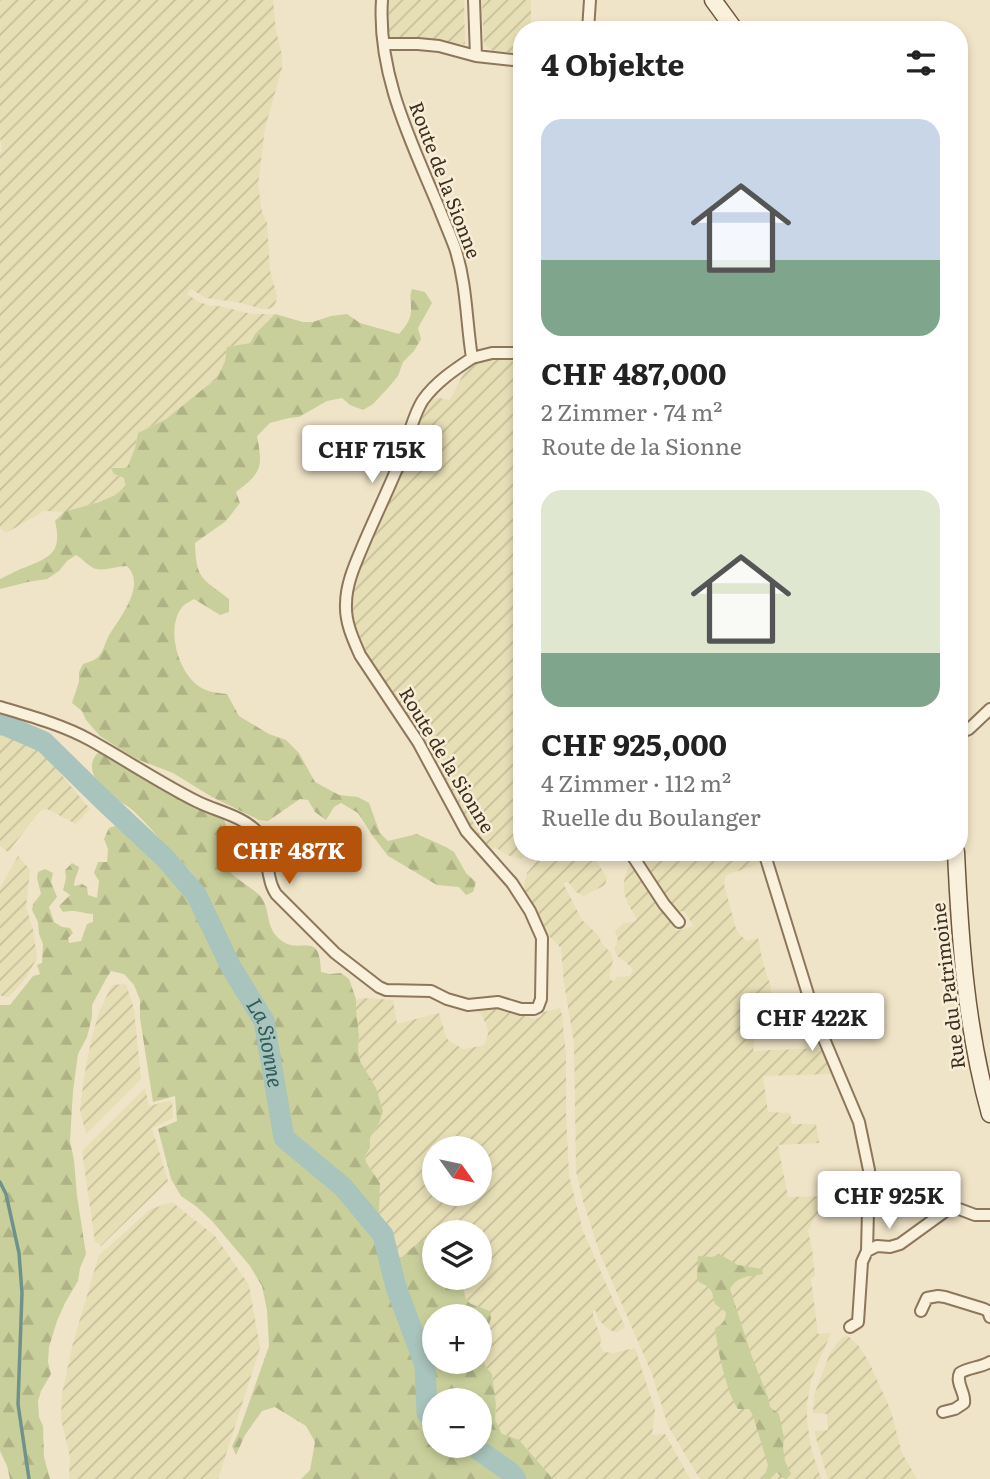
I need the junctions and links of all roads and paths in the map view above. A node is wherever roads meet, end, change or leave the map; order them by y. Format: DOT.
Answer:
graph roads {
  1 [pos="382,0"];
  2 [pos="474,0"];
  3 [pos="590,0"];
  4 [pos="713,0"];
  5 [pos="589,21"];
  6 [pos="728,21"];
  7 [pos="384,44"];
  8 [pos="476,56"];
  9 [pos="513,60"];
  10 [pos="513,353"];
  11 [pos="472,358"];
  12 [pos="0,707"];
  13 [pos="990,709"];
  14 [pos="968,729"];
  15 [pos="636,861"];
  16 [pos="767,861"];
  17 [pos="958,861"];
  18 [pos="679,922"];
  19 [pos="990,1114"];
  20 [pos="990,1215"];
  21 [pos="867,1251"];
  22 [pos="921,1311"];
  23 [pos="990,1317"];
  24 [pos="850,1327"];
  25 [pos="990,1362"];
  26 [pos="943,1412"];
  1 -- 7 [label="street, Route de la Sionne"];
  2 -- 8 [label="street"];
  3 -- 5 [label="street"];
  4 -- 6 [label="street"];
  7 -- 8 [label="street"];
  7 -- 11 [label="street, Route de la Sionne"];
  8 -- 9 [label="street"];
  10 -- 11 [label="street"];
  11 -- 12 [label="street, Route de la Sionne"];
  13 -- 14 [label="street"];
  15 -- 18 [label="street"];
  16 -- 21 [label="street"];
  17 -- 19 [label="street, Rue du Patrimoine"];
  20 -- 21 [label="street"];
  21 -- 24 [label="street"];
  22 -- 23 [label="street"];
  25 -- 26 [label="street"];
}
